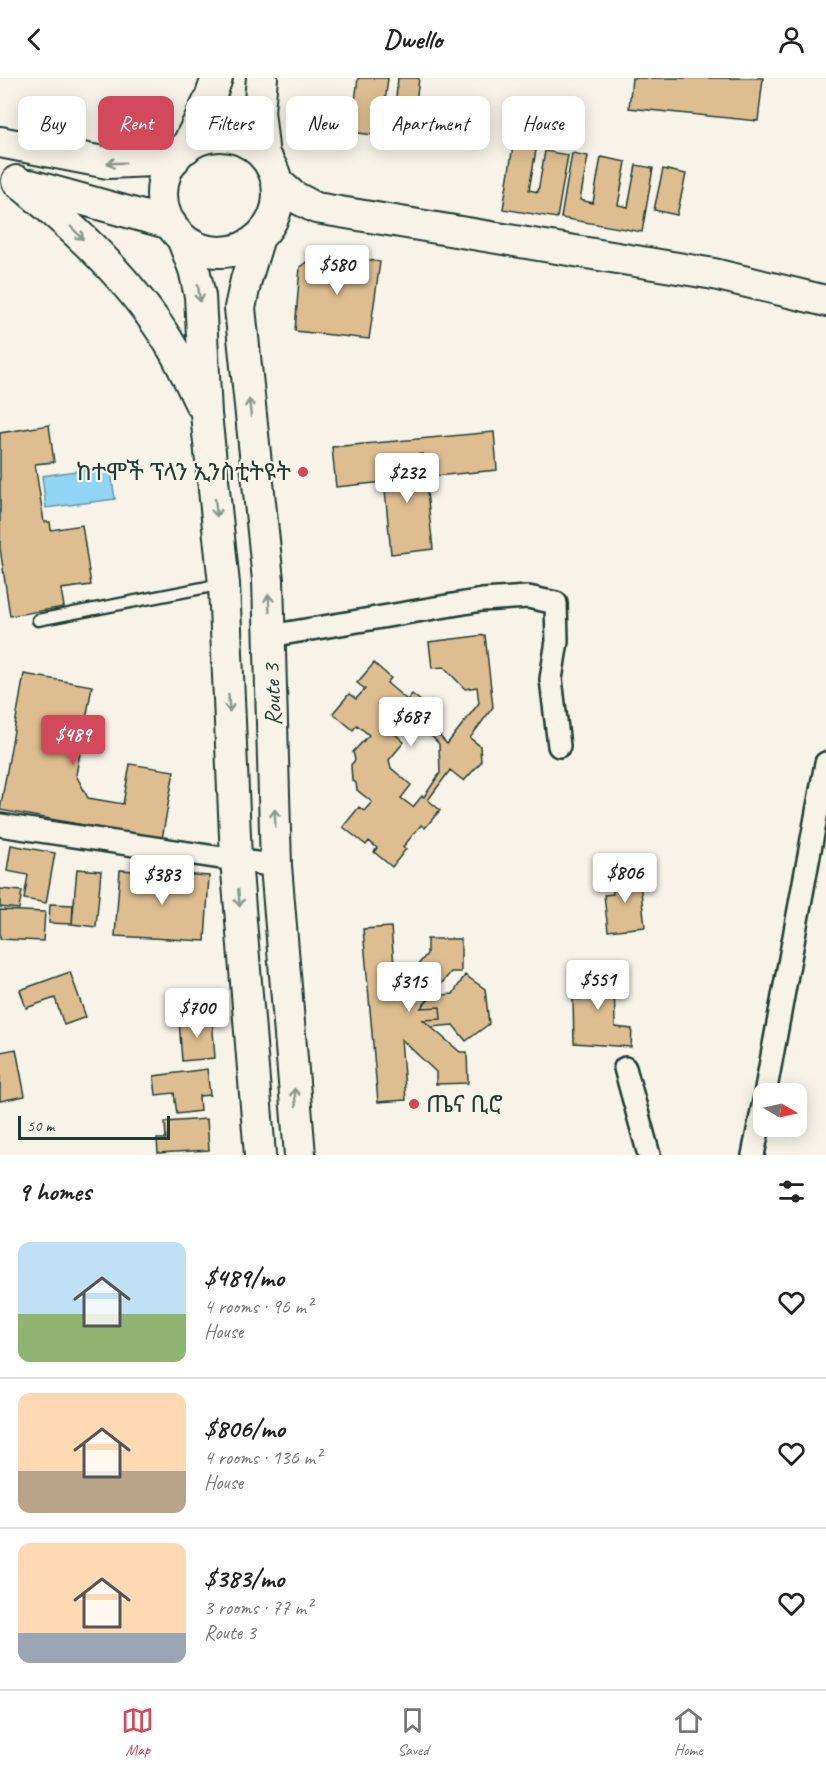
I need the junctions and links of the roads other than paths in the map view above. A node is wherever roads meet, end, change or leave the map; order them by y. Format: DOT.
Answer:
graph roads {
  1 [pos="217,78"];
  2 [pos="262,78"];
  3 [pos="0,142"];
  4 [pos="180,154"];
  5 [pos="271,169"];
  6 [pos="8,177"];
  7 [pos="316,208"];
  8 [pos="265,230"];
  9 [pos="176,231"];
  10 [pos="826,302"];
  11 [pos="206,414"];
  12 [pos="224,584"];
  13 [pos="38,620"];
  14 [pos="270,636"];
  15 [pos="559,746"];
  16 [pos="826,763"];
  17 [pos="0,825"];
  18 [pos="236,859"];
  19 [pos="276,866"];
  20 [pos="625,1068"];
  21 [pos="767,1083"];
  22 [pos="757,1137"];
  23 [pos="260,1155"];
  24 [pos="300,1155"];
  25 [pos="649,1155"];
  26 [pos="753,1155"];
  1 -- 4 [label="main road"];
  2 -- 5 [label="main road"];
  4 -- 3 [label="main road, one-way"];
  4 -- 5 [label="main road"];
  4 -- 9 [label="main road"];
  5 -- 7 [label="main road"];
  5 -- 8 [label="main road"];
  6 -- 9 [label="main road"];
  6 -- 11 [label="main road, one-way"];
  7 -- 8 [label="main road"];
  7 -- 10 [label="main road"];
  8 -- 9 [label="main road"];
  14 -- 8 [label="main road, Route 3, one-way"];
  9 -- 11 [label="main road, one-way"];
  11 -- 12 [label="main road, one-way"];
  12 -- 13 [label="lane"];
  12 -- 18 [label="main road, one-way"];
  14 -- 15 [label="street"];
  19 -- 14 [label="main road, Route 3, one-way"];
  16 -- 21 [label="street"];
  17 -- 18 [label="street"];
  18 -- 19 [label="street"];
  18 -- 23 [label="main road, one-way"];
  24 -- 19 [label="main road, Route 3, one-way"];
  20 -- 25 [label="street"];
  22 -- 26 [label="street"];
}
